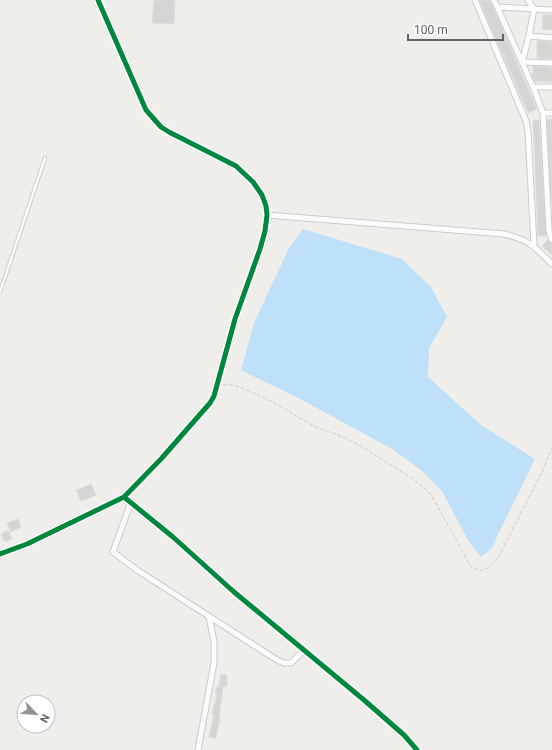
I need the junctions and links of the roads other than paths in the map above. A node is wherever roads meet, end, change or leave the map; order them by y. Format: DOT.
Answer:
graph roads {
  1 [pos="98,0"];
  2 [pos="476,0"];
  3 [pos="494,0"];
  4 [pos="528,0"];
  5 [pos="497,7"];
  6 [pos="534,9"];
  7 [pos="552,10"];
  8 [pos="529,36"];
  9 [pos="552,38"];
  10 [pos="522,62"];
  11 [pos="552,63"];
  12 [pos="533,87"];
  13 [pos="552,87"];
  14 [pos="543,113"];
  15 [pos="552,113"];
  16 [pos="45,158"];
  17 [pos="267,215"];
  18 [pos="552,240"];
  19 [pos="534,245"];
  20 [pos="552,264"];
  21 [pos="0,292"];
  22 [pos="124,497"];
  23 [pos="131,502"];
  24 [pos="0,554"];
  25 [pos="209,617"];
  26 [pos="304,650"];
  27 [pos="198,750"];
  28 [pos="417,750"];
  1 -- 17 [label="street"];
  2 -- 19 [label="street"];
  3 -- 5 [label="street"];
  4 -- 6 [label="street"];
  5 -- 6 [label="street"];
  5 -- 10 [label="street"];
  6 -- 7 [label="street"];
  6 -- 8 [label="street"];
  8 -- 9 [label="street"];
  8 -- 10 [label="street"];
  10 -- 11 [label="street"];
  10 -- 12 [label="street"];
  12 -- 13 [label="street"];
  12 -- 14 [label="street"];
  14 -- 15 [label="street"];
  14 -- 18 [label="street"];
  16 -- 21 [label="lane"];
  17 -- 19 [label="street"];
  17 -- 22 [label="street"];
  19 -- 20 [label="street"];
  22 -- 23 [label="street"];
  22 -- 24 [label="street"];
  23 -- 25 [label="street"];
  23 -- 26 [label="street"];
  25 -- 26 [label="street"];
  25 -- 27 [label="street"];
  26 -- 28 [label="street"];
}
